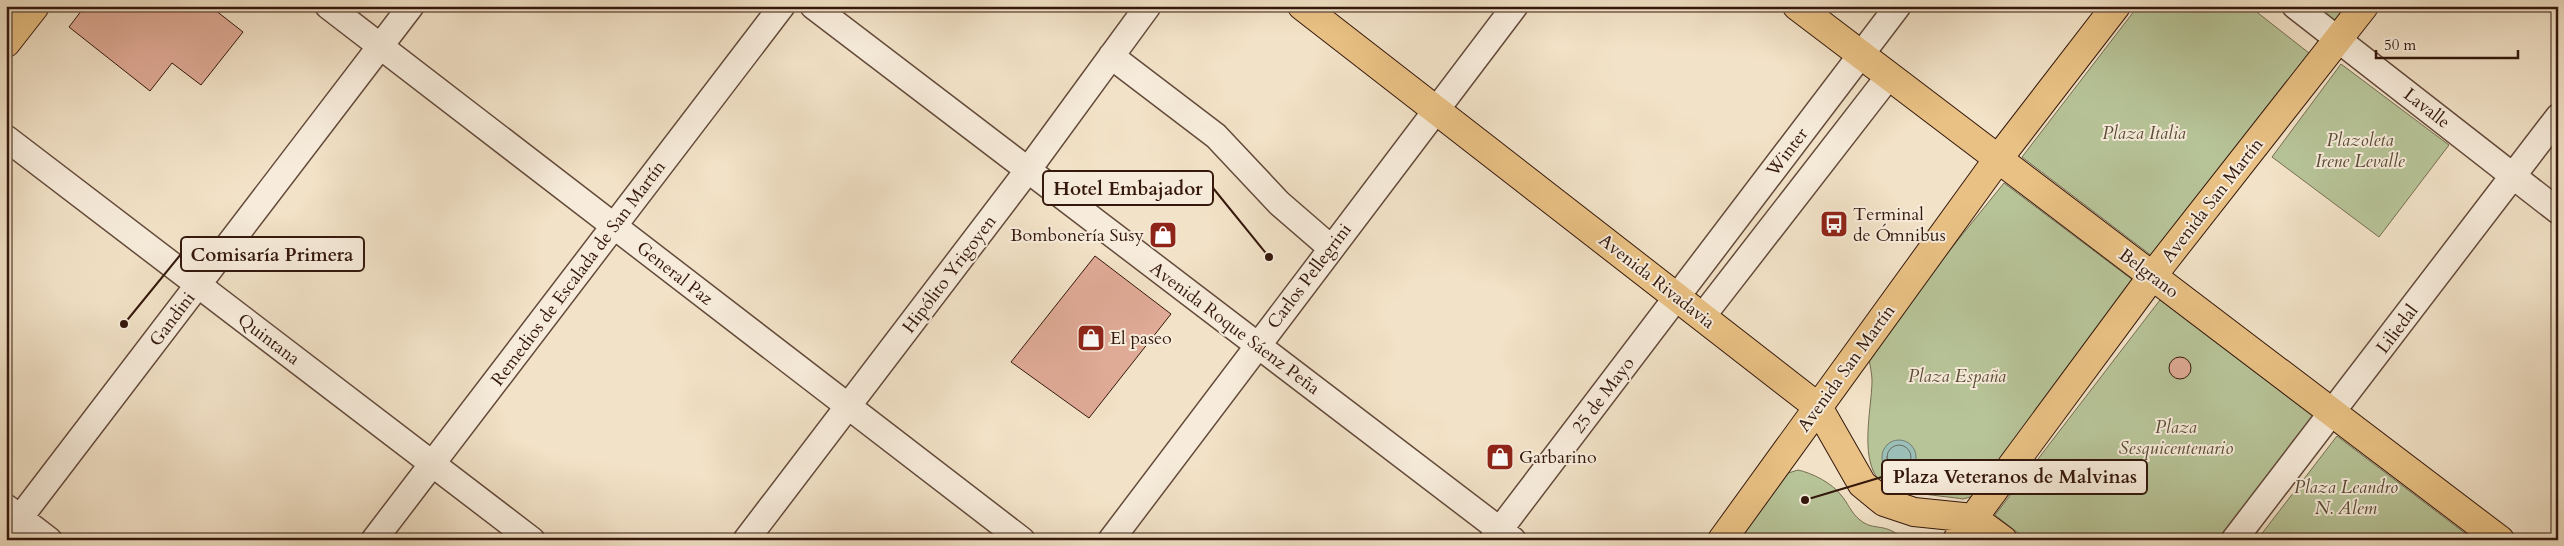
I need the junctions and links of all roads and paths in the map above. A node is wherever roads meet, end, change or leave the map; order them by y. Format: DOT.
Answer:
graph roads {
  1 [pos="35,6"];
  2 [pos="328,6"];
  3 [pos="411,6"];
  4 [pos="782,6"];
  5 [pos="813,6"];
  6 [pos="1148,6"];
  7 [pos="1302,6"];
  8 [pos="1515,6"];
  9 [pos="1797,6"];
  10 [pos="1898,6"];
  11 [pos="2116,6"];
  12 [pos="2296,6"];
  13 [pos="2364,6"];
  14 [pos="2338,39"];
  15 [pos="6,44"];
  16 [pos="380,46"];
  17 [pos="1861,55"];
  18 [pos="1111,56"];
  19 [pos="1889,76"];
  20 [pos="1436,108"];
  21 [pos="2558,117"];
  22 [pos="6,138"];
  23 [pos="1998,159"];
  24 [pos="1028,170"];
  25 [pos="2513,176"];
  26 [pos="2558,210"];
  27 [pos="614,226"];
  28 [pos="1331,248"];
  29 [pos="2153,276"];
  30 [pos="198,284"];
  31 [pos="1677,297"];
  32 [pos="1702,317"];
  33 [pos="1257,345"];
  34 [pos="848,406"];
  35 [pos="1818,407"];
  36 [pos="2332,413"];
  37 [pos="433,464"];
  38 [pos="1973,518"];
  39 [pos="11,520"];
  40 [pos="1502,536"];
  41 [pos="49,540"];
  42 [pos="374,540"];
  43 [pos="532,540"];
  44 [pos="746,540"];
  45 [pos="1022,540"];
  46 [pos="1111,540"];
  47 [pos="1722,540"];
  48 [pos="1957,540"];
  49 [pos="2003,540"];
  50 [pos="2234,540"];
  51 [pos="2500,540"];
  1 -- 15 [label="main road"];
  2 -- 16 [label="street, General Paz"];
  3 -- 16 [label="street, Gandini"];
  4 -- 27 [label="street, Remedios de Escalada de San Martín"];
  5 -- 24 [label="street, Avenida Roque Sáenz Peña"];
  6 -- 18 [label="street, Hipólito Yrigoyen"];
  7 -- 20 [label="main road, Avenida Rivadavia"];
  8 -- 20 [label="street, Carlos Pellegrini"];
  9 -- 17 [label="main road, Belgrano"];
  10 -- 17 [label="street, Winter"];
  11 -- 23 [label="main road, Avenida San Martín"];
  12 -- 14 [label="street, Lavalle"];
  13 -- 14 [label="main road, Avenida San Martín"];
  14 -- 25 [label="street, Lavalle"];
  14 -- 29 [label="main road, Avenida San Martín"];
  16 -- 27 [label="street, General Paz"];
  16 -- 30 [label="street, Gandini"];
  17 -- 19 [label="main road, Belgrano"];
  17 -- 31 [label="street, Winter"];
  18 -- 24 [label="street, Hipólito Yrigoyen"];
  18 -- 28 [label="street"];
  19 -- 23 [label="main road, Belgrano"];
  19 -- 32 [label="street"];
  20 -- 28 [label="street, Carlos Pellegrini"];
  20 -- 31 [label="main road, Avenida Rivadavia"];
  21 -- 25 [label="street, Liliedal"];
  22 -- 30 [label="street, Quintana"];
  23 -- 29 [label="main road, Belgrano"];
  23 -- 35 [label="main road, Avenida San Martín"];
  24 -- 33 [label="street, Avenida Roque Sáenz Peña"];
  24 -- 34 [label="street, Hipólito Yrigoyen"];
  25 -- 26 [label="street, Lavalle"];
  25 -- 36 [label="street, Liliedal"];
  27 -- 34 [label="street, General Paz"];
  27 -- 37 [label="street, Remedios de Escalada de San Martín"];
  28 -- 33 [label="street, Carlos Pellegrini"];
  29 -- 36 [label="main road, Belgrano"];
  29 -- 38 [label="main road, Avenida San Martín"];
  30 -- 37 [label="street, Quintana"];
  30 -- 39 [label="street, Gandini"];
  31 -- 32 [label="main road, Avenida Rivadavia"];
  31 -- 40 [label="street, 25 de Mayo"];
  32 -- 35 [label="main road, Avenida Rivadavia"];
  33 -- 40 [label="street, Avenida Roque Sáenz Peña"];
  33 -- 46 [label="street, Carlos Pellegrini"];
  34 -- 44 [label="street, Hipólito Yrigoyen"];
  34 -- 45 [label="street, General Paz"];
  35 -- 38 [label="main road, Avenida Rivadavia"];
  35 -- 47 [label="main road, Avenida San Martín"];
  36 -- 50 [label="street, Liliedal"];
  36 -- 51 [label="main road, Belgrano"];
  37 -- 42 [label="street, Remedios de Escalada de San Martín"];
  37 -- 43 [label="street, Quintana"];
  38 -- 48 [label="main road, Avenida San Martín"];
  38 -- 49 [label="main road"];
  39 -- 41 [label="street"];
}
